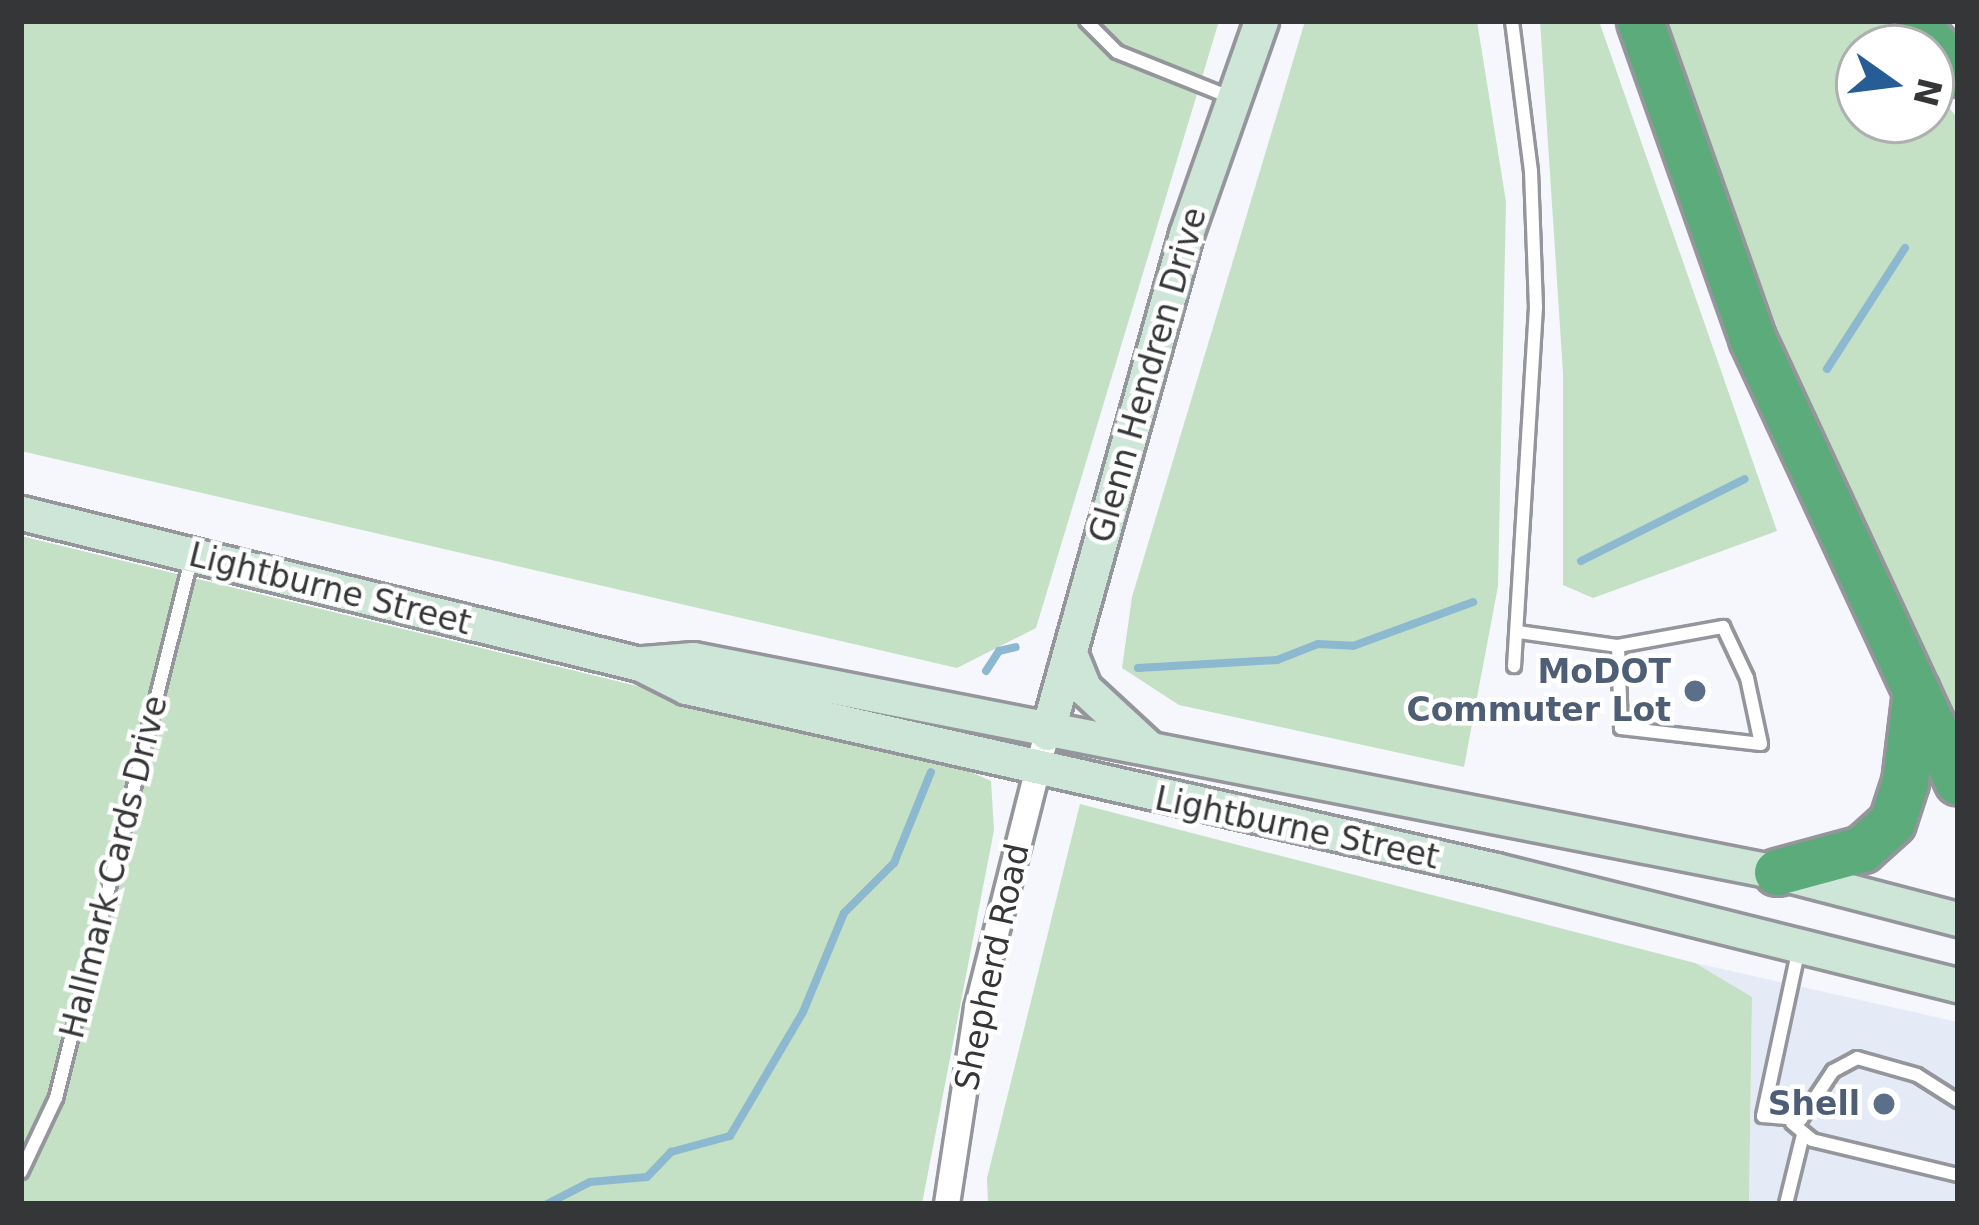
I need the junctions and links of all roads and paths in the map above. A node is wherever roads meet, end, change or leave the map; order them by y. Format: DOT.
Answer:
graph roads {
  1 [pos="1086,21"];
  2 [pos="1261,21"];
  3 [pos="1512,21"];
  4 [pos="1640,21"];
  5 [pos="1914,21"];
  6 [pos="1958,73"];
  7 [pos="1233,98"];
  8 [pos="21,513"];
  9 [pos="192,556"];
  10 [pos="1518,632"];
  11 [pos="1618,646"];
  12 [pos="1070,653"];
  13 [pos="640,664"];
  14 [pos="1514,666"];
  15 [pos="1916,688"];
  16 [pos="1047,733"];
  17 [pos="1155,752"];
  18 [pos="1037,770"];
  19 [pos="1958,781"];
  20 [pos="1777,872"];
  21 [pos="1958,919"];
  22 [pos="1800,947"];
  23 [pos="1958,985"];
  24 [pos="1958,1101"];
  25 [pos="1792,1123"];
  26 [pos="1803,1135"];
  27 [pos="21,1172"];
  28 [pos="1958,1174"];
  29 [pos="947,1204"];
  30 [pos="1786,1204"];
  1 -- 7 [label="lane"];
  2 -- 7 [label="main road, Glenn Hendren Drive"];
  3 -- 10 [label="lane"];
  4 -- 15 [label="highway"];
  5 -- 6 [label="highway"];
  7 -- 12 [label="main road, Glenn Hendren Drive"];
  8 -- 9 [label="main road, Lightburne Street"];
  9 -- 13 [label="main road, Lightburne Street"];
  9 -- 27 [label="lane, Hallmark Cards Drive"];
  10 -- 11 [label="lane"];
  10 -- 14 [label="lane"];
  11 -- 11 [label="lane"];
  12 -- 16 [label="main road, Glenn Hendren Drive"];
  12 -- 17 [label="main road"];
  13 -- 16 [label="main road, Lightburne Street"];
  13 -- 18 [label="main road, Lightburne Street"];
  15 -- 19 [label="highway"];
  15 -- 20 [label="highway"];
  16 -- 17 [label="main road, Lightburne Street"];
  16 -- 18 [label="street, Shepherd Road"];
  17 -- 20 [label="main road, Lightburne Street"];
  18 -- 22 [label="main road, Lightburne Street"];
  18 -- 29 [label="street, Shepherd Road"];
  20 -- 21 [label="main road, Lightburne Street"];
  22 -- 23 [label="main road, Lightburne Street"];
  22 -- 25 [label="lane"];
  24 -- 25 [label="lane"];
  25 -- 26 [label="lane"];
  26 -- 28 [label="lane"];
  26 -- 30 [label="lane"];
}
